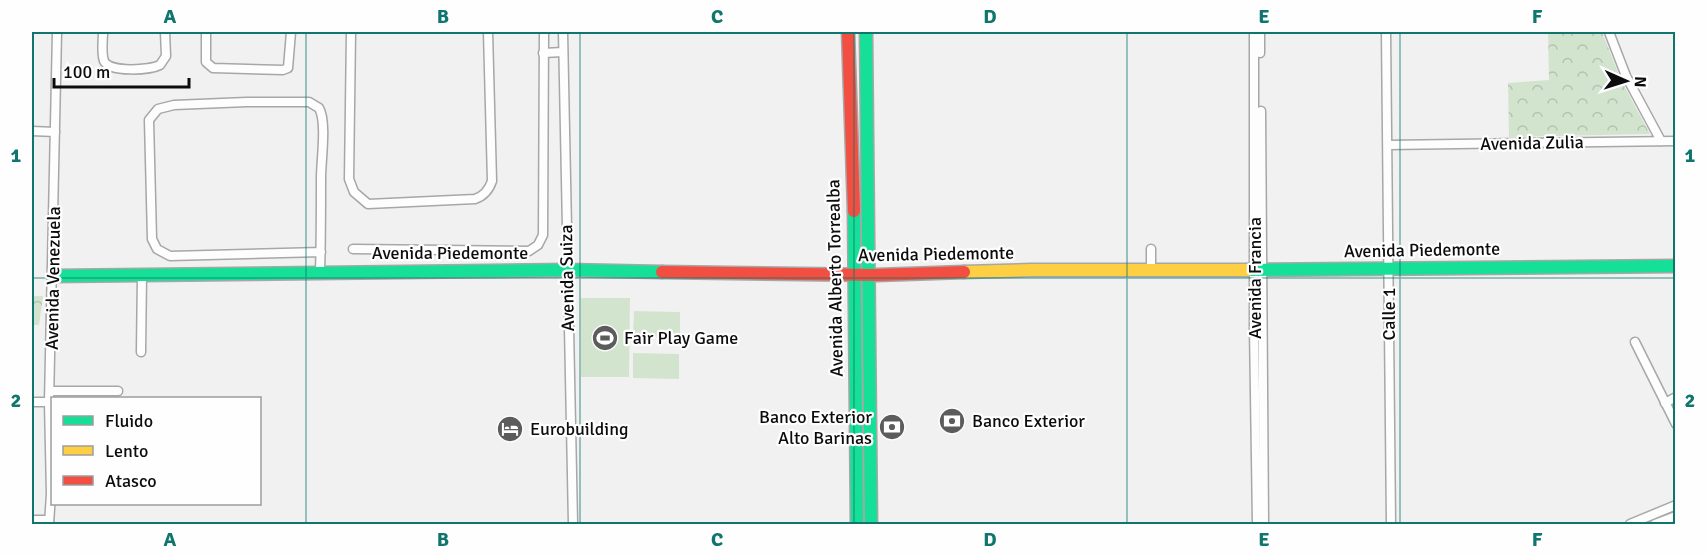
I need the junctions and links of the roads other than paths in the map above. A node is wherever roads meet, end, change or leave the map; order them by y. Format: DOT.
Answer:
graph roads {
  1 [pos="57,32"];
  2 [pos="103,32"];
  3 [pos="165,32"];
  4 [pos="206,32"];
  5 [pos="291,32"];
  6 [pos="351,32"];
  7 [pos="488,32"];
  8 [pos="544,32"];
  9 [pos="563,32"];
  10 [pos="848,32"];
  11 [pos="866,32"];
  12 [pos="1254,32"];
  13 [pos="1260,32"];
  14 [pos="1386,32"];
  15 [pos="1609,32"];
  16 [pos="563,52"];
  17 [pos="543,53"];
  18 [pos="32,131"];
  19 [pos="55,132"];
  20 [pos="1661,141"];
  21 [pos="1676,141"];
  22 [pos="1388,145"];
  23 [pos="353,249"];
  24 [pos="1151,249"];
  25 [pos="321,252"];
  26 [pos="1676,266"];
  27 [pos="1258,269"];
  28 [pos="1389,269"];
  29 [pos="567,270"];
  30 [pos="1151,271"];
  31 [pos="320,272"];
  32 [pos="142,274"];
  33 [pos="854,274"];
  34 [pos="868,275"];
  35 [pos="53,276"];
  36 [pos="1635,342"];
  37 [pos="141,352"];
  38 [pos="50,391"];
  39 [pos="118,391"];
  40 [pos="1676,397"];
  41 [pos="32,402"];
  42 [pos="49,402"];
  43 [pos="1665,403"];
  44 [pos="1676,424"];
  45 [pos="51,463"];
  46 [pos="51,504"];
  47 [pos="1676,505"];
  48 [pos="1676,516"];
  49 [pos="32,520"];
  50 [pos="49,523"];
  51 [pos="573,525"];
  52 [pos="857,525"];
  53 [pos="871,525"];
  54 [pos="1257,525"];
  55 [pos="1264,525"];
  56 [pos="1391,525"];
  57 [pos="1630,525"];
  58 [pos="1654,525"];
  1 -- 19 [label="street, Avenida Venezuela"];
  2 -- 3 [label="street"];
  4 -- 5 [label="street"];
  6 -- 7 [label="street"];
  8 -- 17 [label="street"];
  9 -- 16 [label="street, Avenida Suiza"];
  10 -- 33 [label="street, Avenida Alberto Torrealba"];
  11 -- 34 [label="street, Avenida Alberto Torrealba"];
  12 -- 27 [label="street, Avenida Francia"];
  13 -- 27 [label="street, Avenida Francia"];
  14 -- 22 [label="street, Calle 1"];
  15 -- 20 [label="street"];
  16 -- 17 [label="street"];
  16 -- 29 [label="street, Avenida Suiza"];
  17 -- 23 [label="street"];
  18 -- 19 [label="street"];
  19 -- 35 [label="street, Avenida Venezuela"];
  20 -- 21 [label="street, Avenida Zulia"];
  20 -- 22 [label="street, Avenida Zulia"];
  22 -- 28 [label="street, Calle 1"];
  24 -- 30 [label="street"];
  25 -- 25 [label="street"];
  25 -- 31 [label="street"];
  26 -- 28 [label="street, Avenida Piedemonte"];
  27 -- 28 [label="street, Avenida Piedemonte"];
  27 -- 30 [label="street, Avenida Piedemonte"];
  27 -- 54 [label="street, Avenida Francia"];
  27 -- 55 [label="street, Avenida Francia"];
  28 -- 56 [label="street, Calle 1"];
  29 -- 31 [label="street, Avenida Piedemonte"];
  29 -- 33 [label="street, Avenida Piedemonte"];
  29 -- 51 [label="street, Avenida Suiza"];
  30 -- 34 [label="street, Avenida Piedemonte"];
  31 -- 32 [label="street, Avenida Piedemonte"];
  32 -- 35 [label="street, Avenida Piedemonte"];
  32 -- 37 [label="street"];
  33 -- 34 [label="street, Avenida Piedemonte"];
  33 -- 52 [label="street, Avenida Alberto Torrealba"];
  34 -- 53 [label="street, Avenida Alberto Torrealba"];
  35 -- 38 [label="street, Avenida Venezuela"];
  36 -- 43 [label="street"];
  38 -- 39 [label="street"];
  38 -- 42 [label="street, Avenida Venezuela"];
  40 -- 43 [label="street"];
  41 -- 42 [label="street"];
  42 -- 45 [label="street, Avenida Venezuela"];
  43 -- 44 [label="street"];
  46 -- 50 [label="street, Avenida Venezuela"];
  47 -- 57 [label="street"];
  48 -- 58 [label="street"];
  49 -- 50 [label="street"];
}
